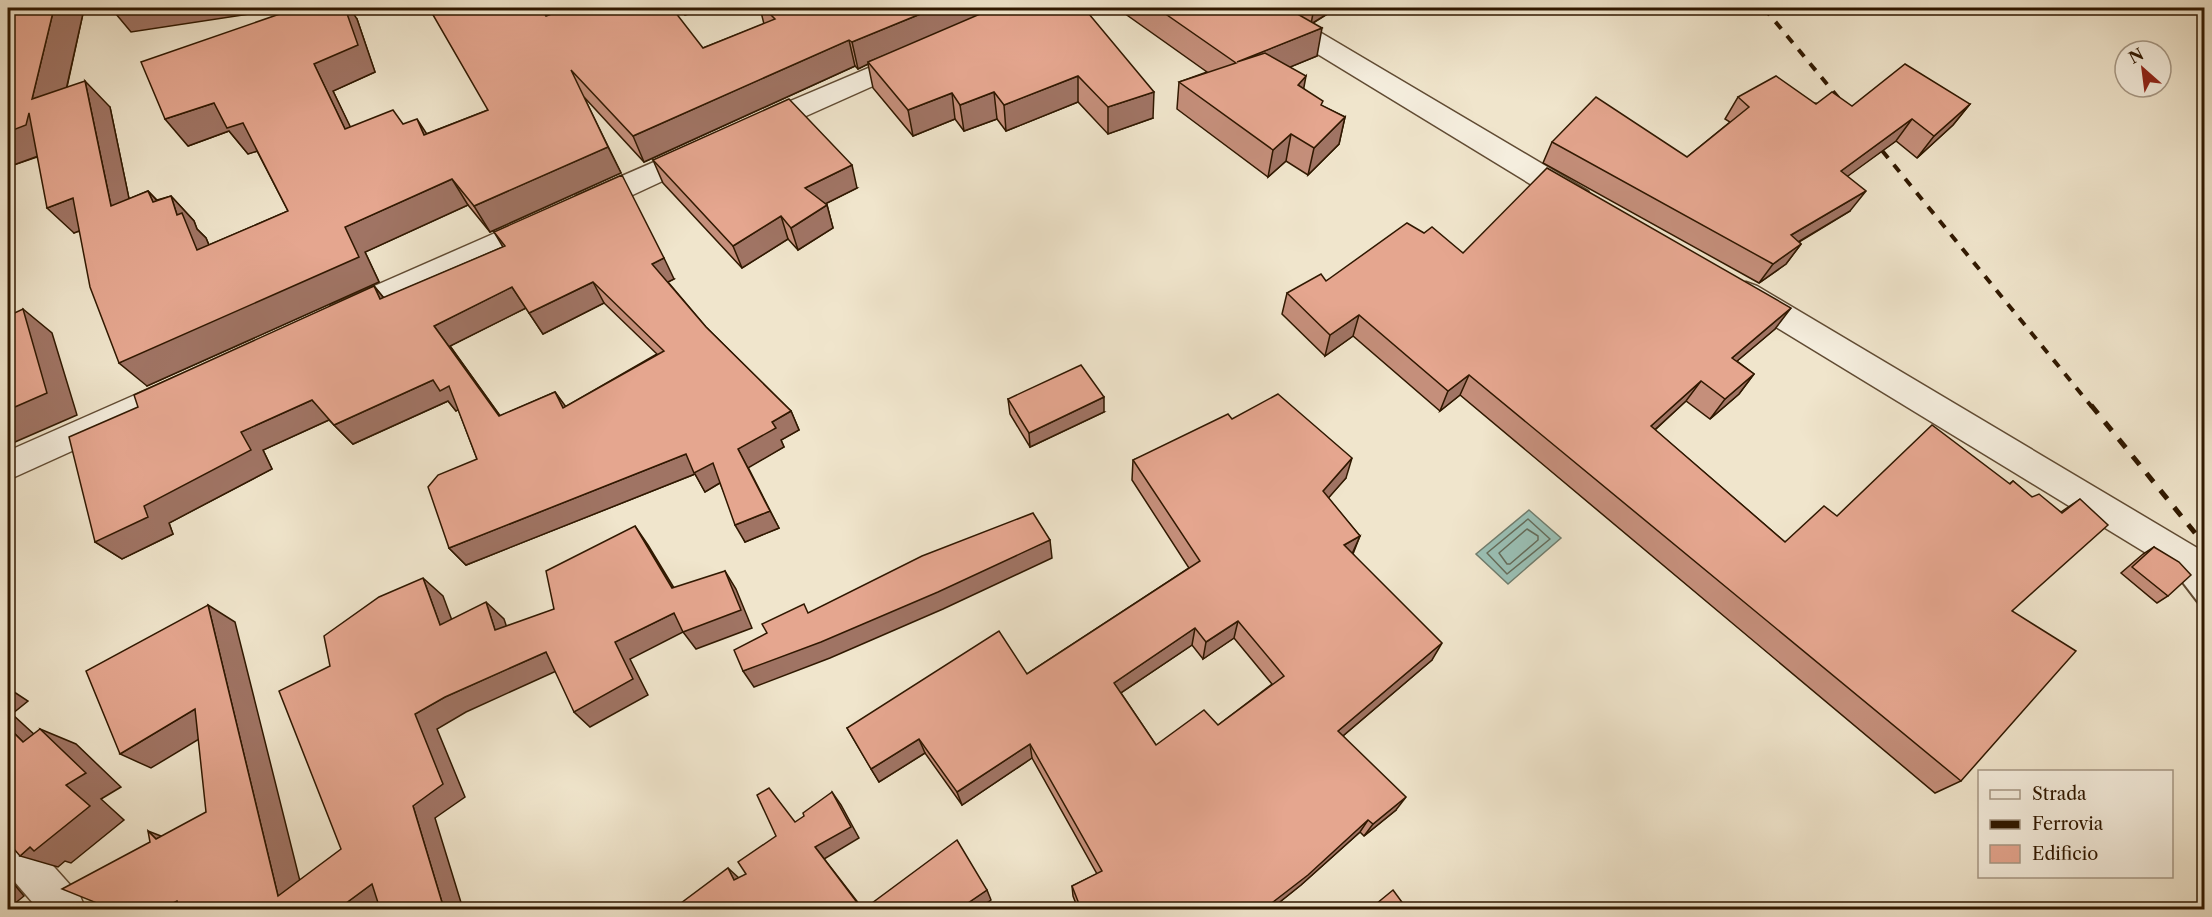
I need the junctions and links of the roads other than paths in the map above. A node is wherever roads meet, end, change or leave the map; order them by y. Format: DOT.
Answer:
graph roads {
  1 [pos="1261,8"];
  2 [pos="931,50"];
  3 [pos="1603,214"];
  4 [pos="1725,282"];
  5 [pos="322,323"];
  6 [pos="203,377"];
  7 [pos="8,466"];
  8 [pos="2168,549"];
  9 [pos="2205,570"];
  10 [pos="2205,596"];
  11 [pos="8,845"];
  12 [pos="66,909"];
  1 -- 3 [label="street"];
  2 -- 5 [label="street"];
  4 -- 8 [label="street"];
  6 -- 7 [label="street"];
  8 -- 9 [label="street"];
  8 -- 10 [label="lane"];
  11 -- 12 [label="street"];
}
